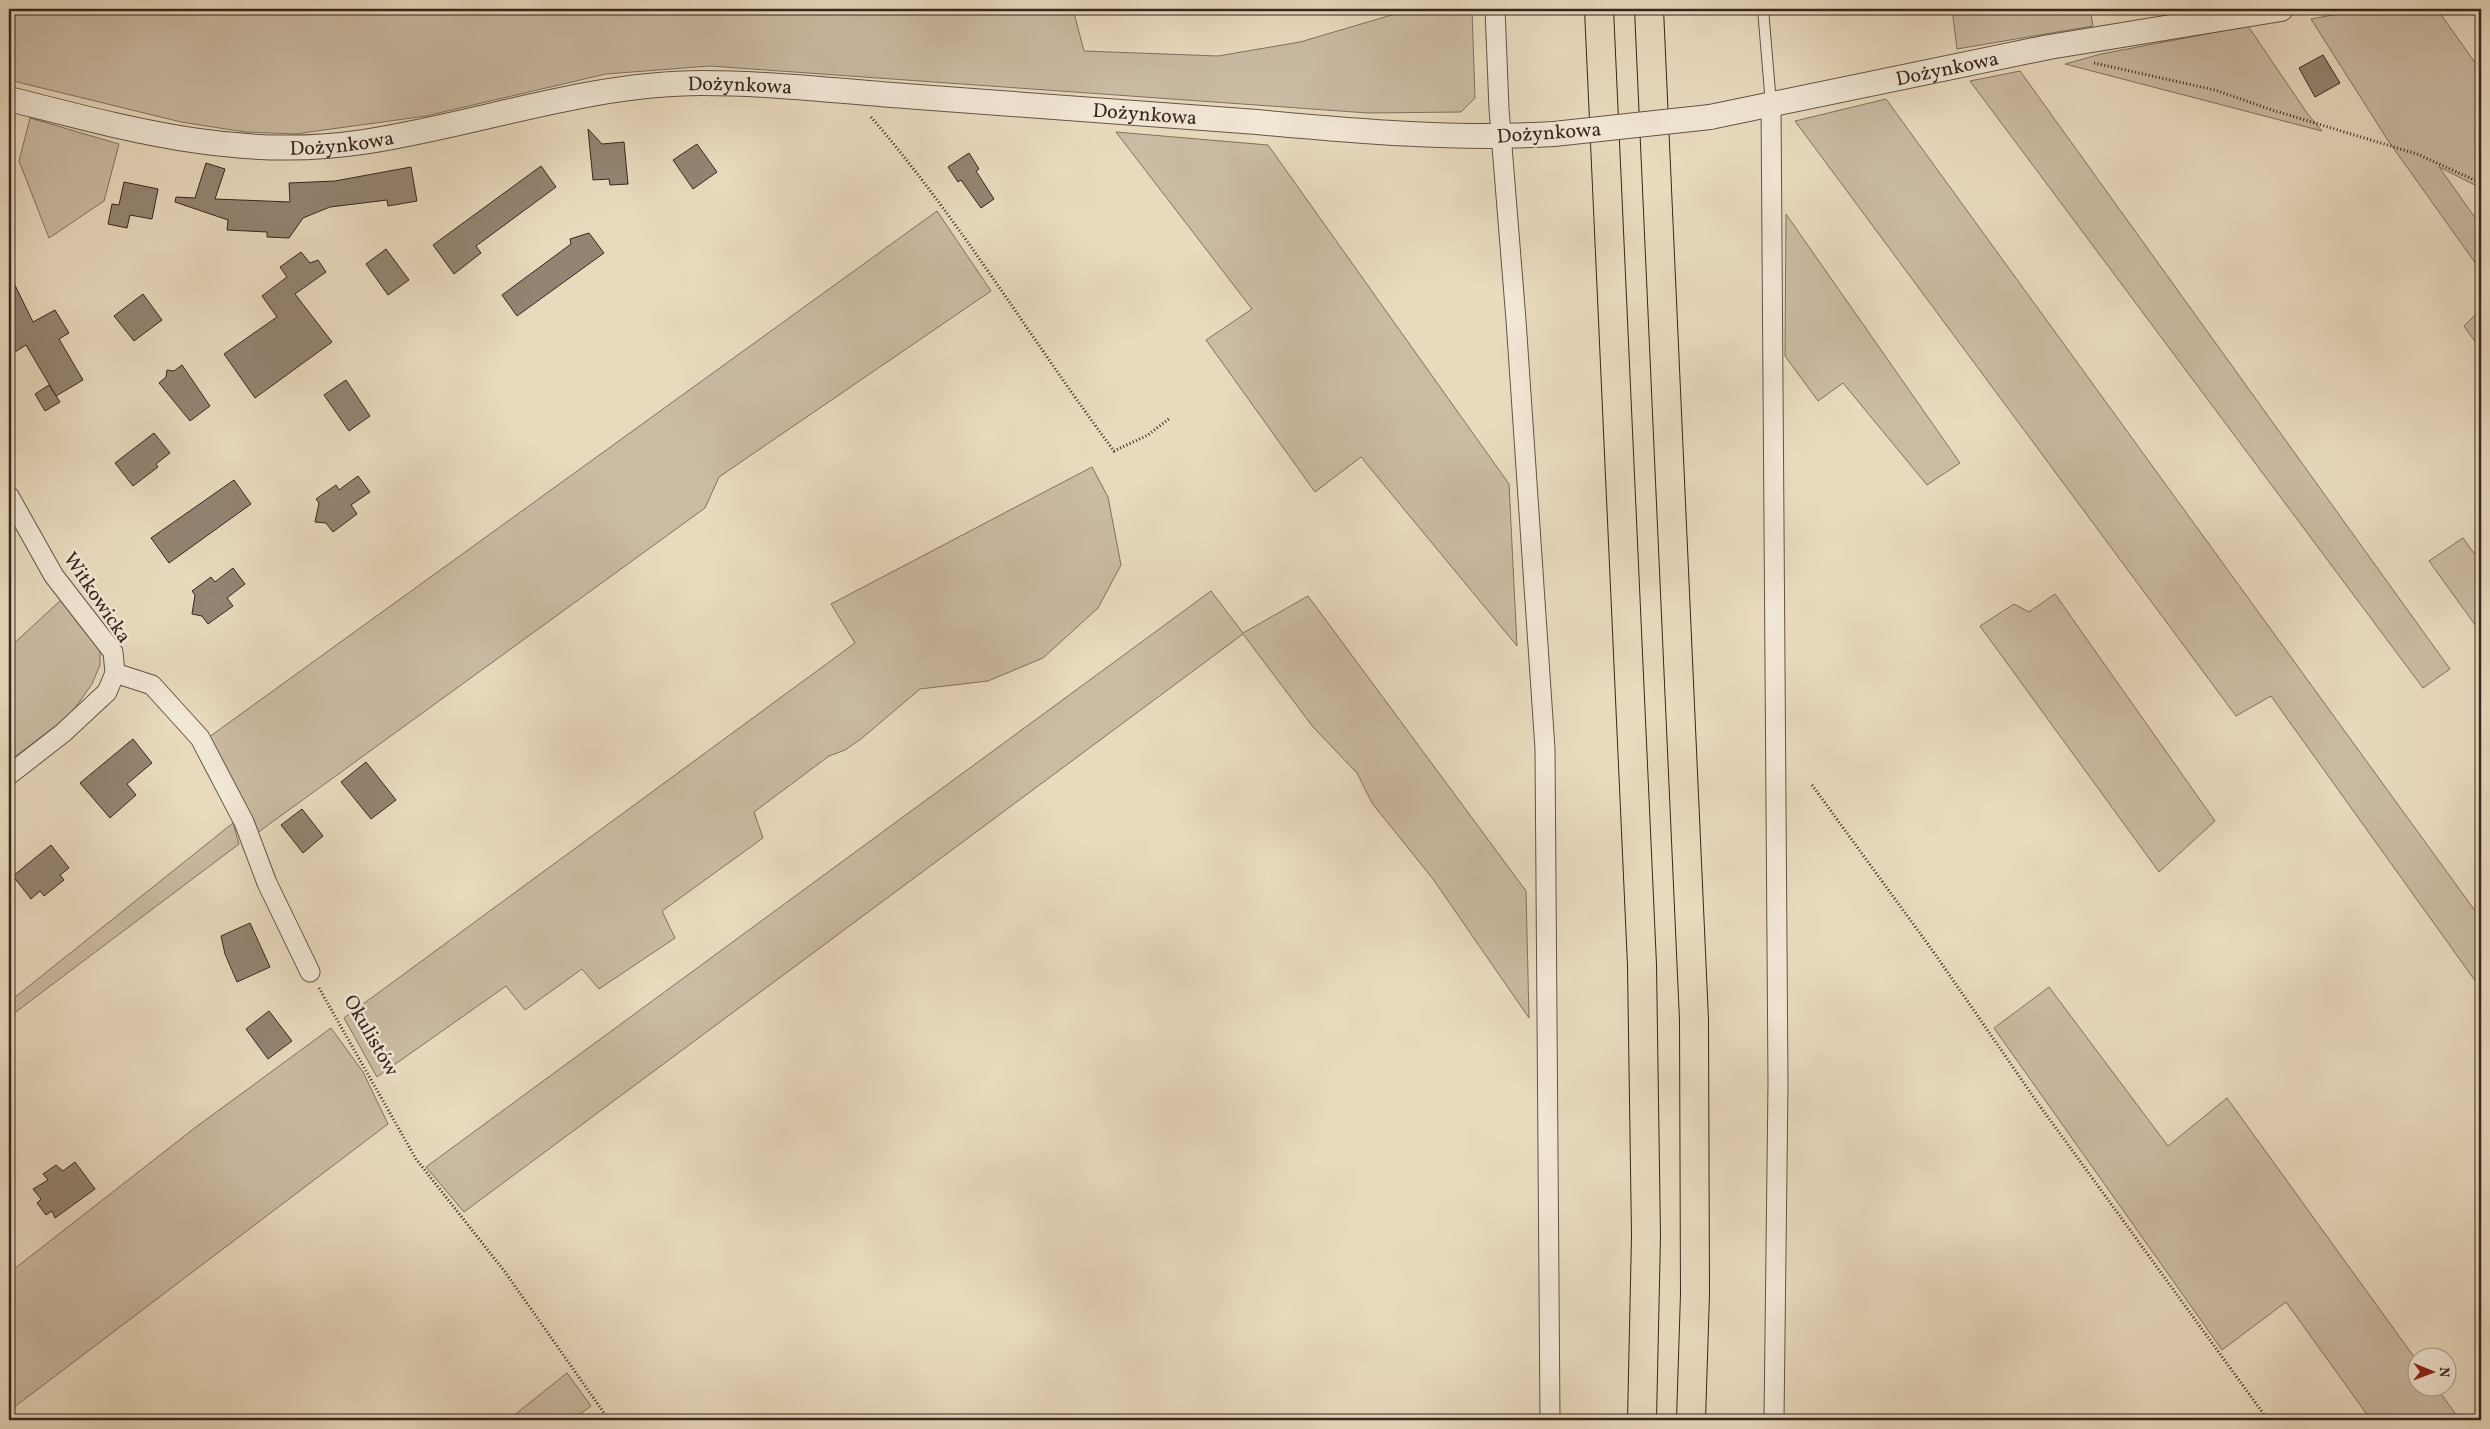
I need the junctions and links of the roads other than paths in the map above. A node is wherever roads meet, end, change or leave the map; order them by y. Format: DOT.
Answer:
graph roads {
  1 [pos="1495,9"];
  2 [pos="1600,9"];
  3 [pos="1649,9"];
  4 [pos="1763,9"];
  5 [pos="2281,9"];
  6 [pos="9,99"];
  7 [pos="1771,105"];
  8 [pos="1501,136"];
  9 [pos="9,496"];
  10 [pos="115,672"];
  11 [pos="9,776"];
  12 [pos="310,972"];
  13 [pos="1550,1420"];
  14 [pos="1642,1420"];
  15 [pos="1691,1420"];
  16 [pos="1774,1420"];
  1 -- 8 [label="street"];
  2 -- 14 [label="highway"];
  3 -- 15 [label="highway"];
  4 -- 7 [label="lane"];
  5 -- 7 [label="street, Dożynkowa"];
  6 -- 8 [label="street, Dożynkowa"];
  7 -- 8 [label="street, Dożynkowa, bridge"];
  7 -- 16 [label="street"];
  8 -- 13 [label="street"];
  9 -- 10 [label="street, Witkowicka"];
  10 -- 11 [label="street, Witkowicka"];
  10 -- 12 [label="street"];
}
